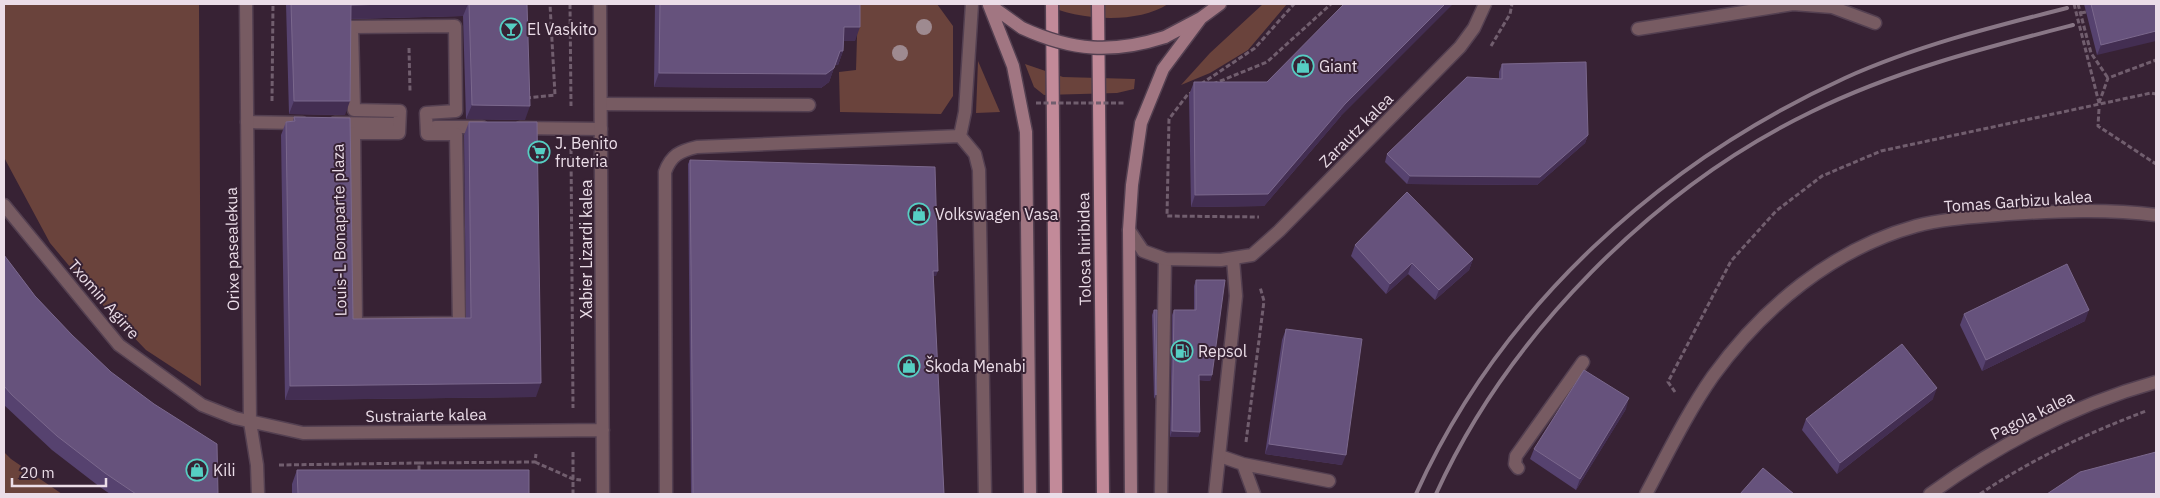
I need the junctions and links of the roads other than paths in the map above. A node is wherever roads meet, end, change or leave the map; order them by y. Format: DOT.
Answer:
graph roads {
  1 [pos="246,4"];
  2 [pos="600,4"];
  3 [pos="972,4"];
  4 [pos="988,4"];
  5 [pos="1052,4"];
  6 [pos="1098,4"];
  7 [pos="1220,4"];
  8 [pos="1485,4"];
  9 [pos="1201,18"];
  10 [pos="1875,23"];
  11 [pos="408,26"];
  12 [pos="1638,29"];
  13 [pos="601,104"];
  14 [pos="809,105"];
  15 [pos="247,122"];
  16 [pos="396,124"];
  17 [pos="435,127"];
  18 [pos="601,129"];
  19 [pos="960,136"];
  20 [pos="4,205"];
  21 [pos="2156,215"];
  22 [pos="1129,230"];
  23 [pos="1165,259"];
  24 [pos="1233,259"];
  25 [pos="1583,362"];
  26 [pos="2156,382"];
  27 [pos="250,422"];
  28 [pos="603,430"];
  29 [pos="1220,456"];
  30 [pos="1243,464"];
  31 [pos="1518,468"];
  32 [pos="1329,481"];
  33 [pos="603,489"];
  34 [pos="258,494"];
  35 [pos="666,494"];
  36 [pos="985,494"];
  37 [pos="1030,494"];
  38 [pos="1056,494"];
  39 [pos="1103,494"];
  40 [pos="1131,494"];
  41 [pos="1161,494"];
  42 [pos="1215,494"];
  43 [pos="1254,494"];
  44 [pos="1646,494"];
  45 [pos="1930,494"];
  1 -- 15 [label="street, Orixe pasealekua"];
  2 -- 13 [label="street, Xabier Lizardi kalea"];
  3 -- 19 [label="street"];
  4 -- 9 [label="main road, bridge"];
  4 -- 37 [label="main road"];
  5 -- 38 [label="main road, Tolosa hiribidea"];
  6 -- 39 [label="main road, Tolosa hiribidea"];
  7 -- 9 [label="main road"];
  8 -- 24 [label="street, Zarautz kalea"];
  9 -- 22 [label="main road"];
  10 -- 12 [label="street"];
  11 -- 11 [label="street, Louis-L Bonaparte plaza"];
  13 -- 14 [label="street"];
  13 -- 18 [label="street, Xabier Lizardi kalea"];
  15 -- 16 [label="street"];
  15 -- 27 [label="street, Orixe pasealekua"];
  17 -- 18 [label="street"];
  18 -- 28 [label="street, Xabier Lizardi kalea"];
  19 -- 35 [label="street"];
  19 -- 36 [label="street"];
  20 -- 27 [label="street, Txomin Agirre"];
  21 -- 44 [label="street, Tomas Garbizu kalea"];
  22 -- 23 [label="street, Zarautz kalea"];
  22 -- 40 [label="main road"];
  23 -- 24 [label="street, Zarautz kalea"];
  23 -- 41 [label="street"];
  24 -- 29 [label="street"];
  25 -- 31 [label="street"];
  26 -- 45 [label="street, Pagola kalea"];
  27 -- 28 [label="street, Sustraiarte kalea"];
  27 -- 34 [label="street, Orixe pasealekua"];
  28 -- 33 [label="street, Xabier Lizardi kalea"];
  29 -- 30 [label="street"];
  29 -- 42 [label="street"];
  30 -- 32 [label="street"];
  30 -- 43 [label="street"];
}
